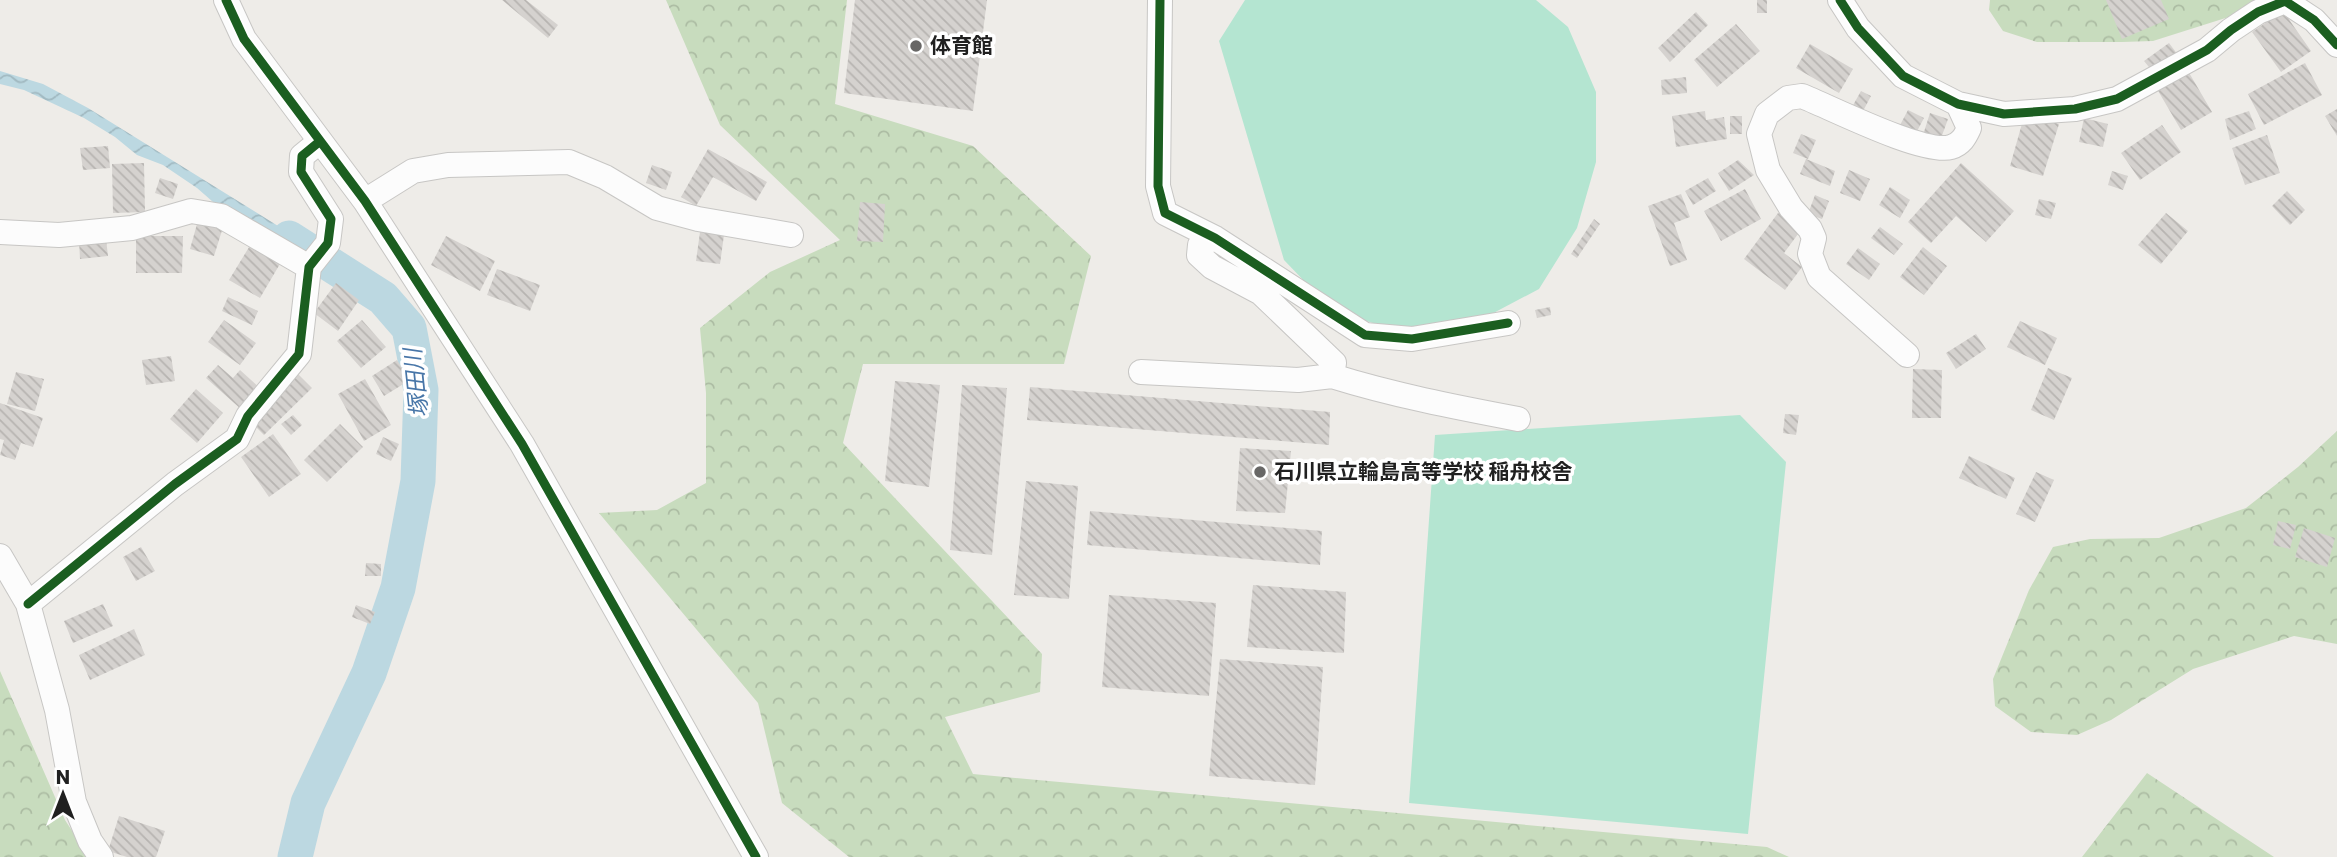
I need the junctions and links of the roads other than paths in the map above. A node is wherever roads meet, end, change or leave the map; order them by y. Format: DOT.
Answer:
graph roads {
  1 [pos="226,0"];
  2 [pos="1160,0"];
  3 [pos="1840,0"];
  4 [pos="2337,45"];
  5 [pos="1958,104"];
  6 [pos="319,142"];
  7 [pos="365,201"];
  8 [pos="0,232"];
  9 [pos="792,235"];
  10 [pos="1215,238"];
  11 [pos="310,264"];
  12 [pos="1508,323"];
  13 [pos="1907,355"];
  14 [pos="1141,372"];
  15 [pos="1332,376"];
  16 [pos="1518,419"];
  17 [pos="0,556"];
  18 [pos="28,604"];
  19 [pos="100,857"];
  20 [pos="756,857"];
  1 -- 6 [label="street"];
  2 -- 10 [label="street"];
  3 -- 5 [label="street"];
  4 -- 5 [label="street"];
  5 -- 13 [label="street"];
  6 -- 7 [label="street"];
  6 -- 11 [label="street"];
  7 -- 9 [label="street"];
  7 -- 20 [label="street"];
  8 -- 11 [label="street"];
  10 -- 12 [label="street"];
  10 -- 15 [label="street"];
  11 -- 18 [label="street"];
  14 -- 15 [label="street"];
  15 -- 16 [label="street"];
  17 -- 18 [label="street"];
  18 -- 19 [label="street"];
}
